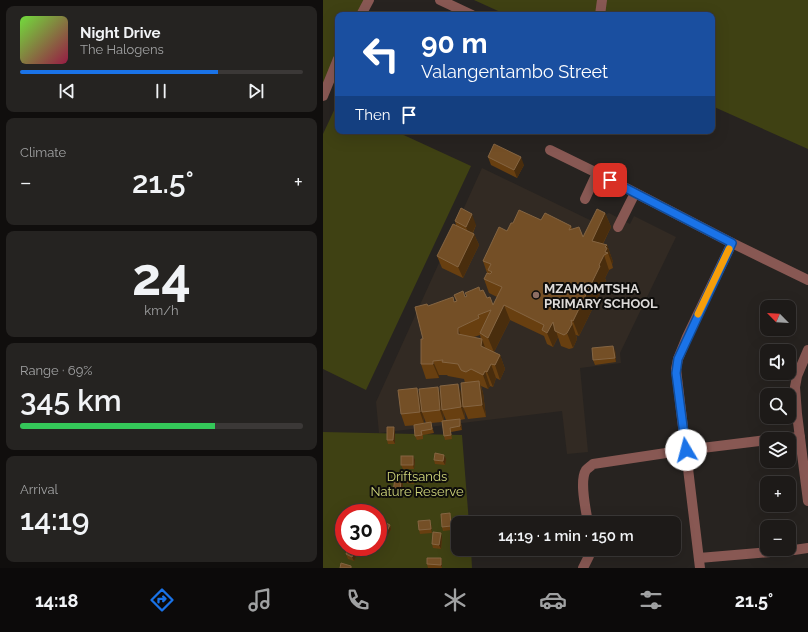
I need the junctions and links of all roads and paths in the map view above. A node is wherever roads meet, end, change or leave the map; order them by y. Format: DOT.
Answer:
graph roads {
  1 [pos="369,0"];
  2 [pos="440,0"];
  3 [pos="602,0"];
  4 [pos="363,12"];
  5 [pos="466,12"];
  6 [pos="600,12"];
  7 [pos="335,66"];
  8 [pos="323,96"];
  9 [pos="550,150"];
  10 [pos="597,173"];
  11 [pos="635,193"];
  12 [pos="585,199"];
  13 [pos="618,228"];
  14 [pos="732,243"];
  15 [pos="808,280"];
  16 [pos="808,350"];
  17 [pos="796,437"];
  18 [pos="800,437"];
  19 [pos="760,441"];
  20 [pos="686,450"];
  21 [pos="808,501"];
  22 [pos="587,516"];
  23 [pos="808,548"];
  24 [pos="589,556"];
  25 [pos="700,563"];
  26 [pos="583,568"];
  1 -- 4 [label="street"];
  2 -- 5 [label="street"];
  3 -- 6 [label="street"];
  7 -- 8 [label="street"];
  9 -- 10 [label="street"];
  10 -- 11 [label="street"];
  10 -- 12 [label="street"];
  11 -- 13 [label="street"];
  11 -- 14 [label="street"];
  14 -- 15 [label="street"];
  14 -- 20 [label="street"];
  16 -- 18 [label="street"];
  17 -- 18 [label="street"];
  18 -- 21 [label="street"];
  19 -- 20 [label="street"];
  20 -- 22 [label="street"];
  20 -- 25 [label="street"];
  23 -- 25 [label="street"];
  24 -- 26 [label="street"];
}
